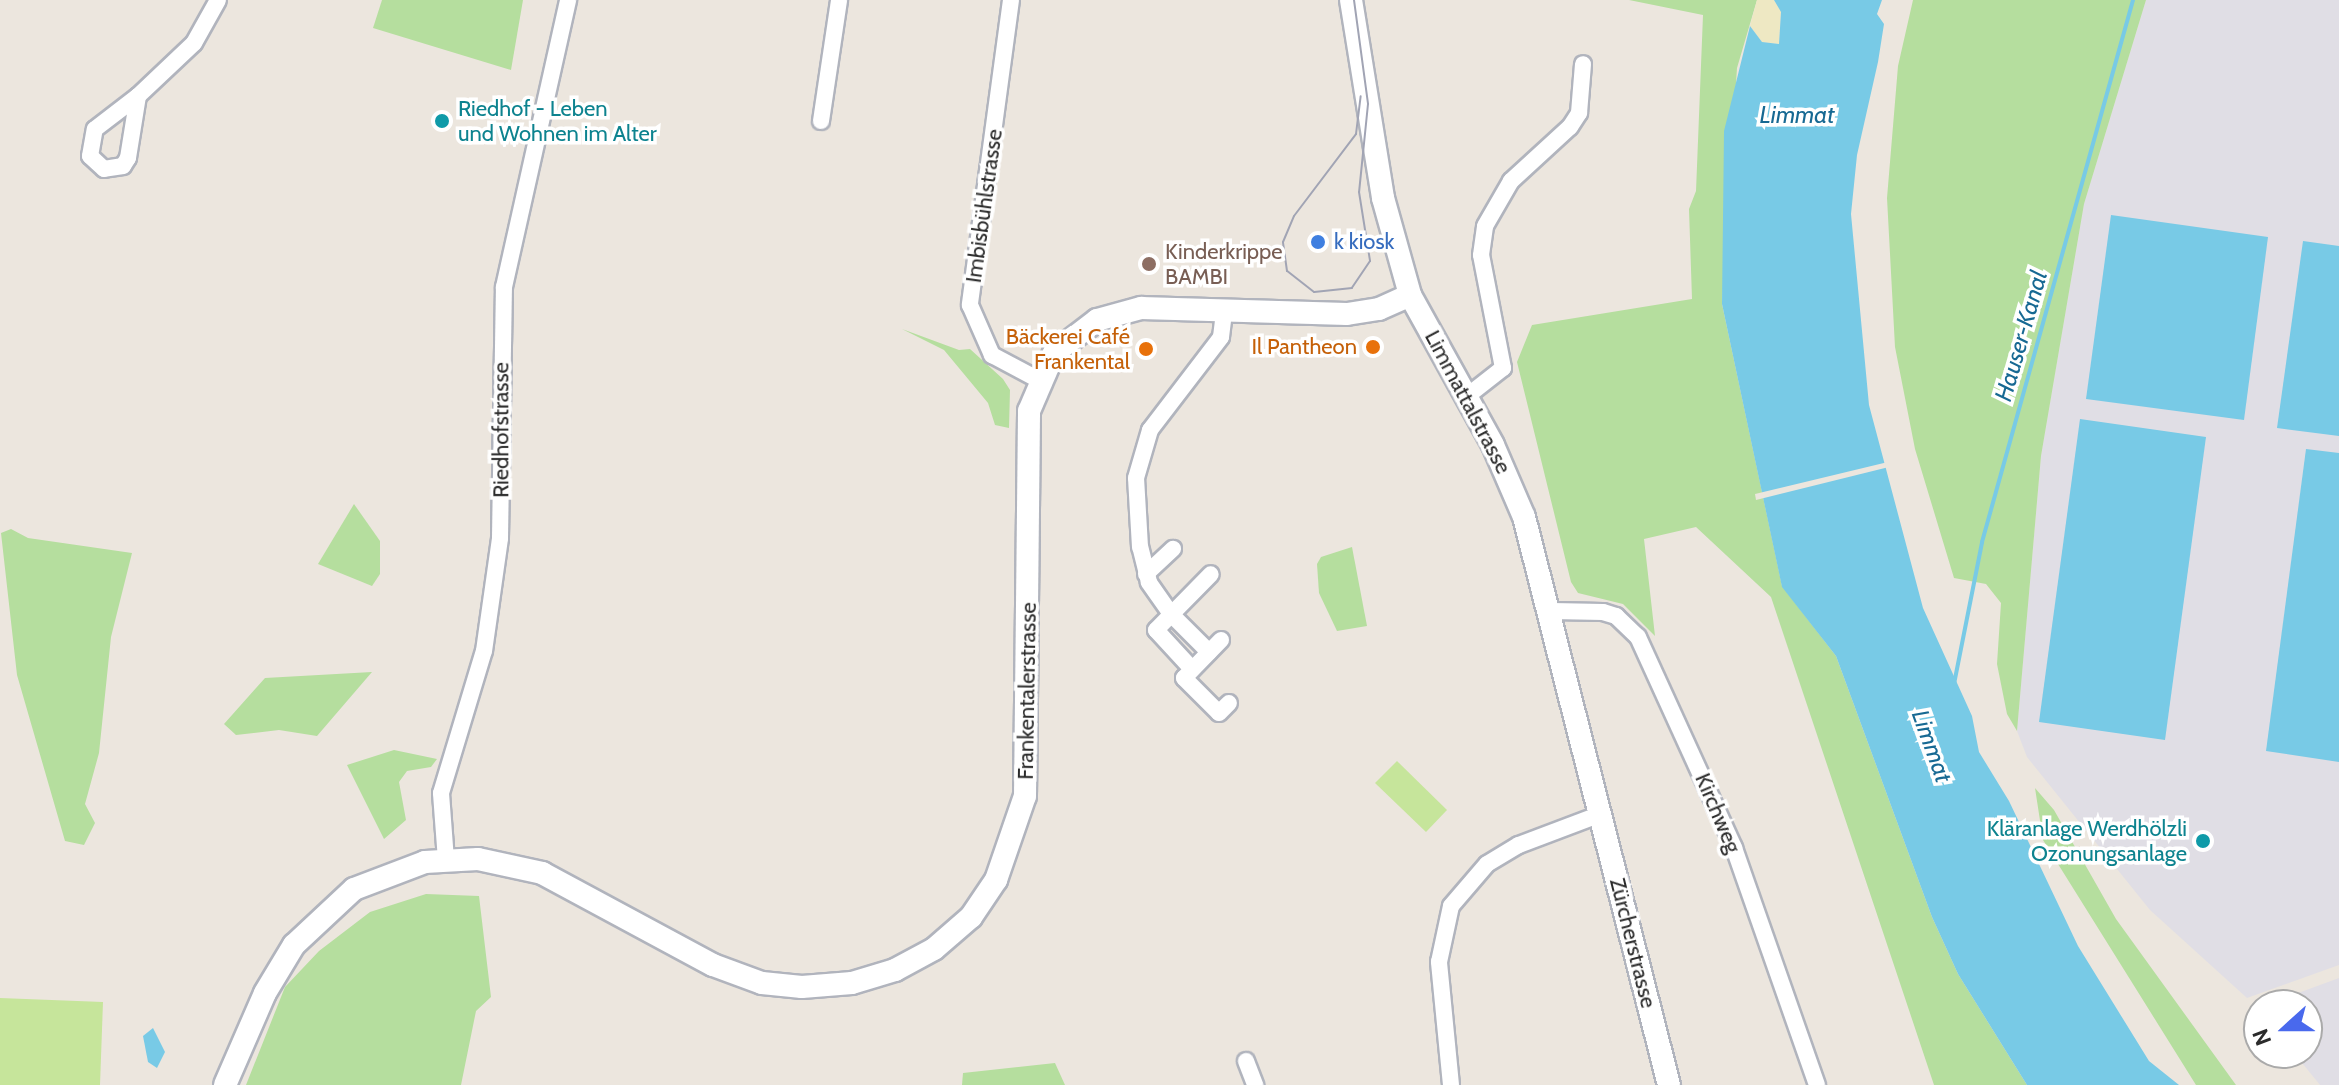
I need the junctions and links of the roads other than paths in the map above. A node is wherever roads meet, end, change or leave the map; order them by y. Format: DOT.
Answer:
graph roads {
  1 [pos="218,0"];
  2 [pos="568,0"];
  3 [pos="839,0"];
  4 [pos="1011,0"];
  5 [pos="1351,0"];
  6 [pos="1583,64"];
  7 [pos="138,96"];
  8 [pos="821,121"];
  9 [pos="1410,295"];
  10 [pos="1224,313"];
  11 [pos="1039,380"];
  12 [pos="1466,397"];
  13 [pos="1173,549"];
  14 [pos="1146,574"];
  15 [pos="1211,574"];
  16 [pos="1552,611"];
  17 [pos="1171,614"];
  18 [pos="1192,669"];
  19 [pos="1229,703"];
  20 [pos="1599,808"];
  21 [pos="446,860"];
  22 [pos="1246,1061"];
  23 [pos="225,1085"];
  24 [pos="1255,1085"];
  25 [pos="1451,1085"];
  26 [pos="1669,1085"];
  27 [pos="1817,1085"];
  1 -- 7 [label="street"];
  2 -- 21 [label="street, Riedhofstrasse"];
  3 -- 8 [label="street"];
  4 -- 11 [label="street, Imbisbühlstrasse"];
  5 -- 9 [label="main road, Limmattalstrasse"];
  6 -- 12 [label="street"];
  9 -- 10 [label="main road, Frankentalerstrasse"];
  9 -- 12 [label="main road, Limmattalstrasse"];
  10 -- 11 [label="main road, Frankentalerstrasse"];
  10 -- 14 [label="street"];
  11 -- 21 [label="main road, Frankentalerstrasse"];
  12 -- 16 [label="main road, Limmattalstrasse"];
  13 -- 14 [label="street"];
  14 -- 17 [label="street"];
  15 -- 17 [label="street"];
  16 -- 20 [label="main road, Limmattalstrasse"];
  16 -- 27 [label="street, Kirchweg"];
  17 -- 18 [label="street"];
  17 -- 18 [label="street"];
  18 -- 19 [label="street"];
  20 -- 25 [label="street"];
  20 -- 26 [label="main road, Zürcherstrasse"];
  21 -- 23 [label="main road, Frankentalerstrasse"];
  22 -- 24 [label="street"];
}
